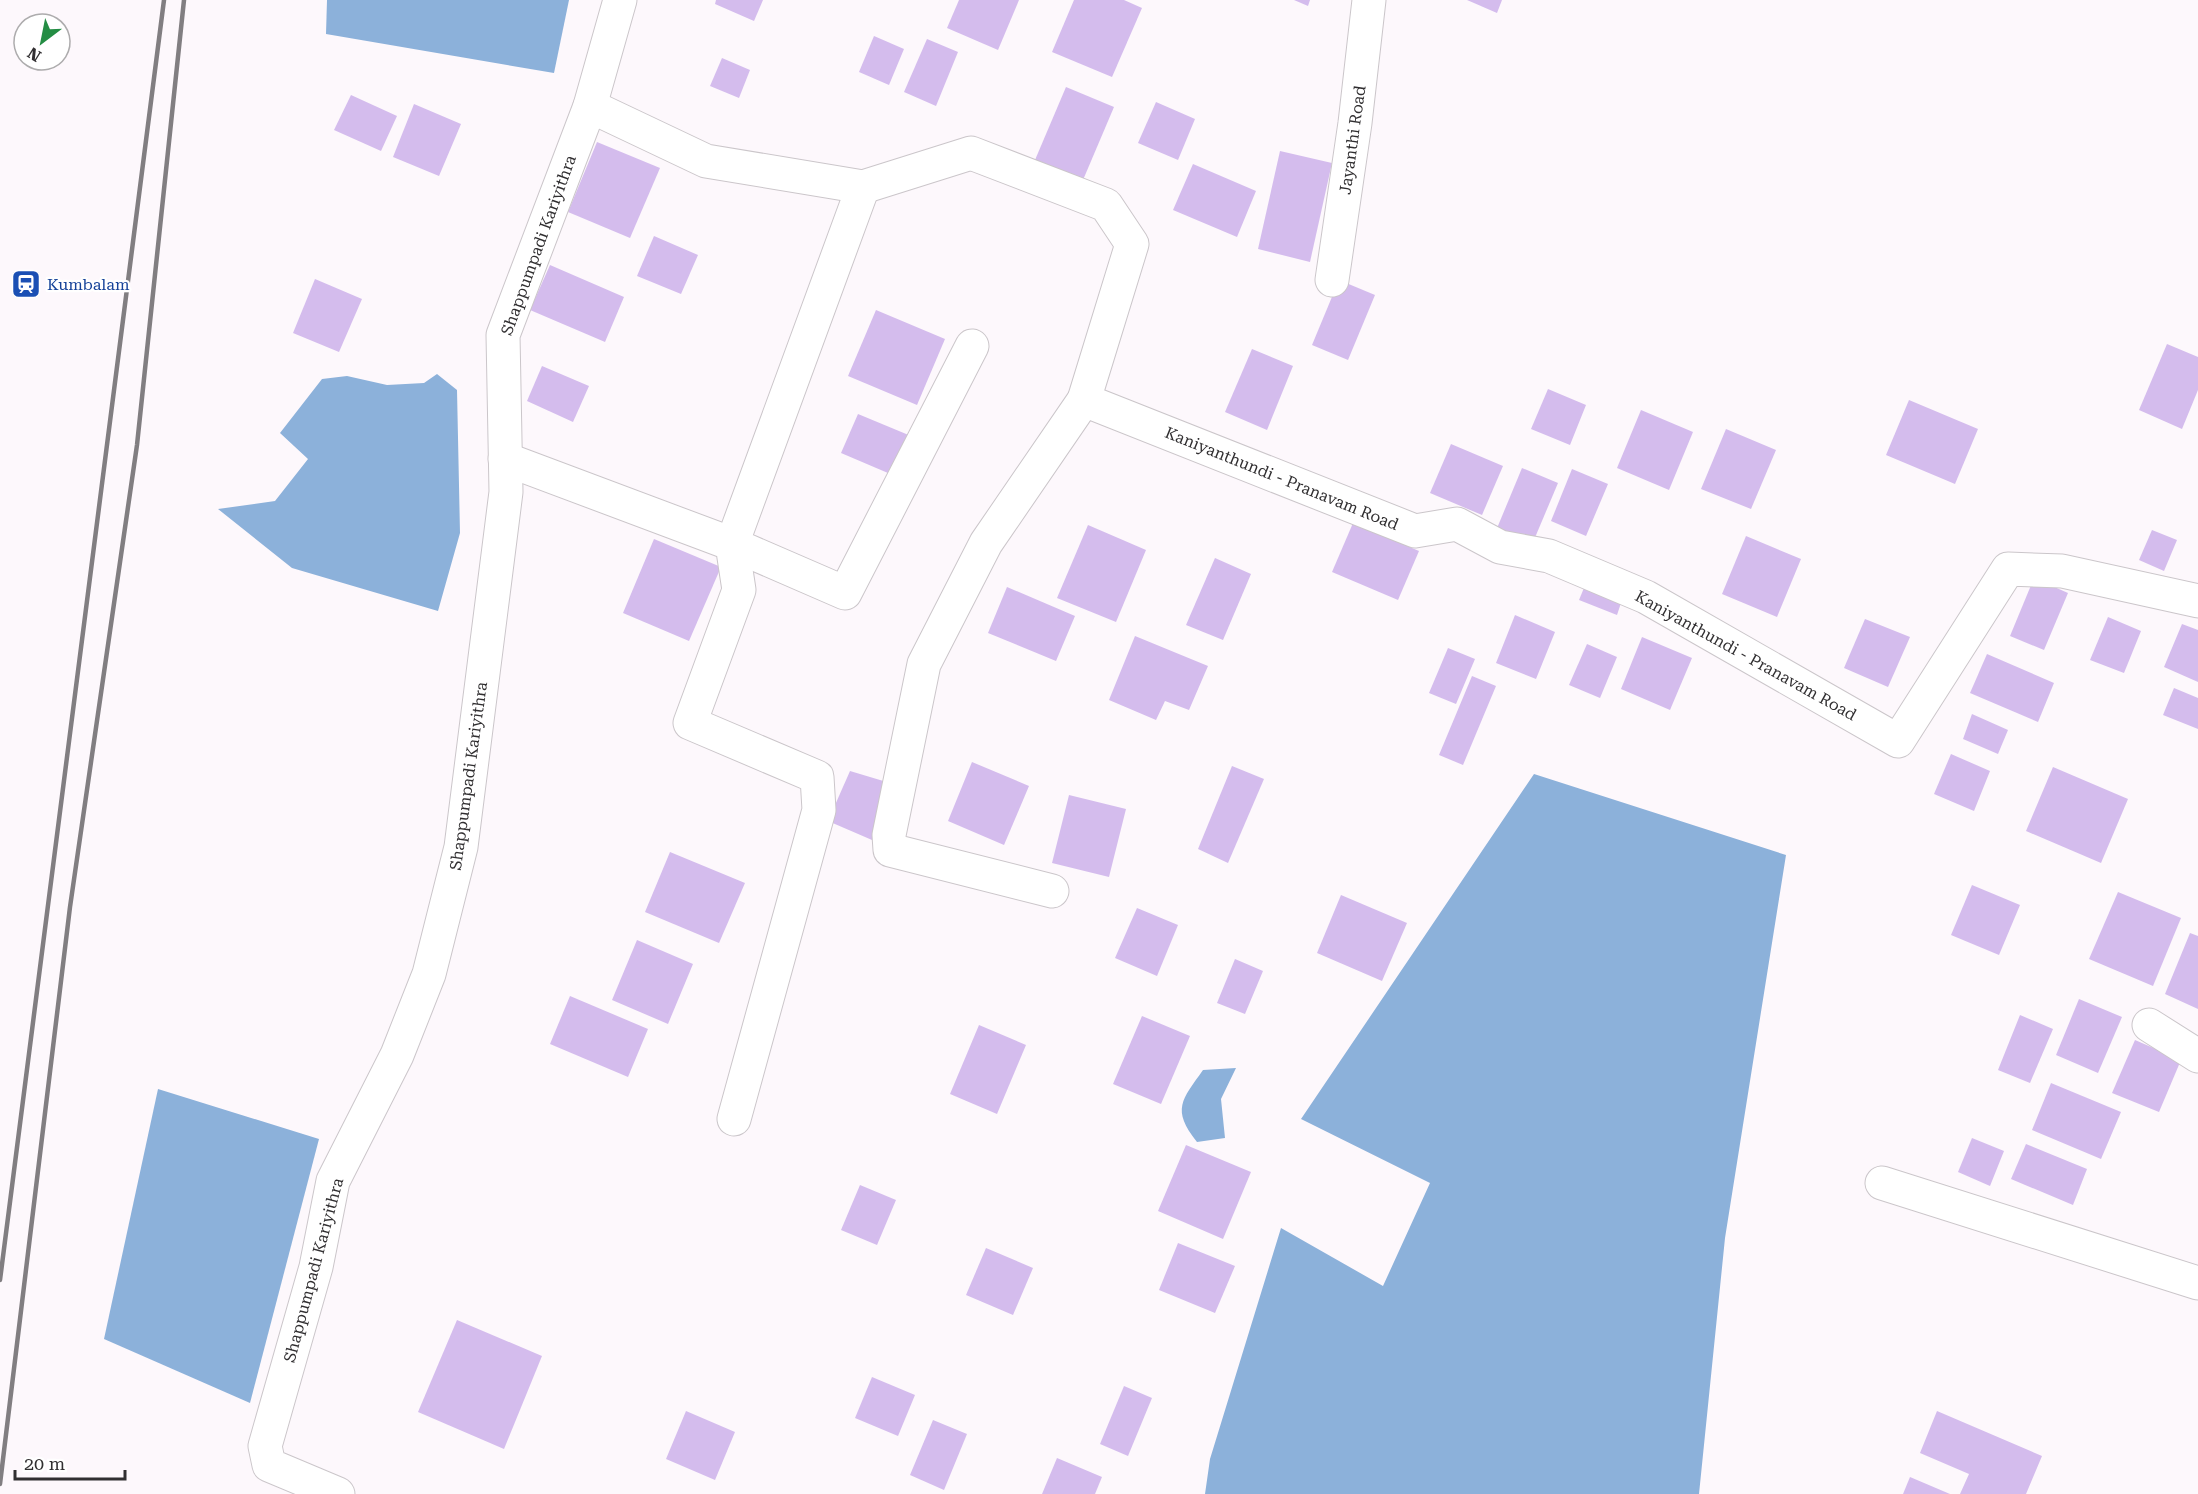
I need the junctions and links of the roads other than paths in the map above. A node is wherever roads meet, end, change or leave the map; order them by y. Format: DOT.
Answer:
graph roads {
  1 [pos="620,0"];
  2 [pos="1369,0"];
  3 [pos="590,106"];
  4 [pos="862,187"];
  5 [pos="1332,280"];
  6 [pos="972,346"];
  7 [pos="1084,400"];
  8 [pos="505,459"];
  9 [pos="732,544"];
  10 [pos="2198,601"];
  11 [pos="1052,891"];
  12 [pos="2149,1025"];
  13 [pos="2198,1056"];
  14 [pos="734,1119"];
  15 [pos="1882,1183"];
  16 [pos="2198,1283"];
  17 [pos="338,1494"];
  1 -- 3 [label="street, Shappumpadi Kariyithra"];
  2 -- 5 [label="street, Jayanthi Road"];
  3 -- 4 [label="street"];
  3 -- 8 [label="street, Shappumpadi Kariyithra"];
  4 -- 7 [label="street"];
  4 -- 9 [label="street"];
  6 -- 9 [label="street"];
  7 -- 10 [label="street, Kaniyanthundi - Pranavam Road"];
  7 -- 11 [label="street"];
  8 -- 9 [label="street"];
  8 -- 17 [label="street, Shappumpadi Kariyithra"];
  9 -- 14 [label="street"];
  12 -- 13 [label="street"];
  15 -- 16 [label="street"];
}
